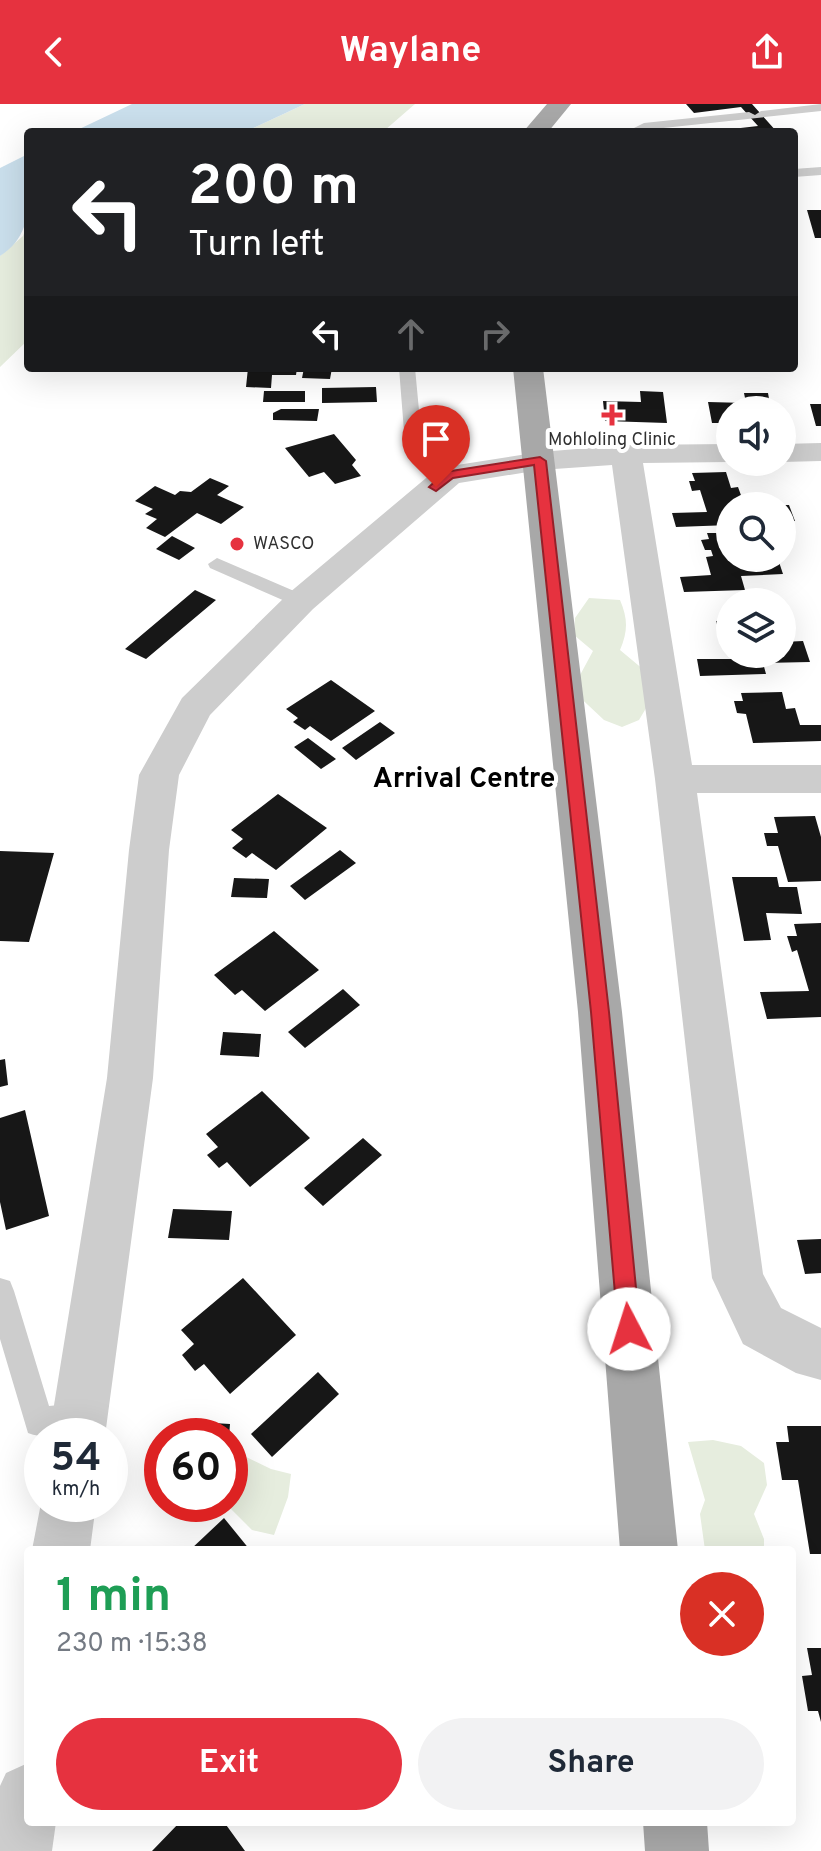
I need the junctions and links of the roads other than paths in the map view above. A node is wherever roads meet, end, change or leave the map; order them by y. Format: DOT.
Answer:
graph roads {
  1 [pos="559,104"];
  2 [pos="821,107"];
  3 [pos="538,128"];
  4 [pos="642,128"];
  5 [pos="821,171"];
  6 [pos="798,173"];
  7 [pos="407,372"];
  8 [pos="529,372"];
  9 [pos="821,452"];
  10 [pos="716,453"];
  11 [pos="796,453"];
  12 [pos="626,454"];
  13 [pos="540,461"];
  14 [pos="449,475"];
  15 [pos="217,564"];
  16 [pos="301,601"];
  17 [pos="675,779"];
  18 [pos="821,779"];
  19 [pos="0,1291"];
  20 [pos="821,1354"];
  21 [pos="38,1418"];
  22 [pos="79,1418"];
  23 [pos="65,1522"];
  24 [pos="62,1546"];
  25 [pos="649,1546"];
  26 [pos="24,1823"];
  27 [pos="675,1826"];
  28 [pos="20,1851"];
  29 [pos="677,1851"];
  1 -- 3 [label="main road"];
  2 -- 4 [label="lane"];
  5 -- 6 [label="lane"];
  7 -- 14 [label="lane"];
  8 -- 13 [label="main road"];
  9 -- 11 [label="street"];
  10 -- 12 [label="street"];
  12 -- 13 [label="street"];
  12 -- 17 [label="street"];
  13 -- 14 [label="street"];
  13 -- 25 [label="main road"];
  14 -- 16 [label="street"];
  15 -- 16 [label="lane"];
  16 -- 22 [label="street"];
  17 -- 18 [label="street"];
  17 -- 20 [label="street"];
  19 -- 21 [label="lane"];
  23 -- 24 [label="street"];
  26 -- 28 [label="street"];
  27 -- 29 [label="main road"];
}
